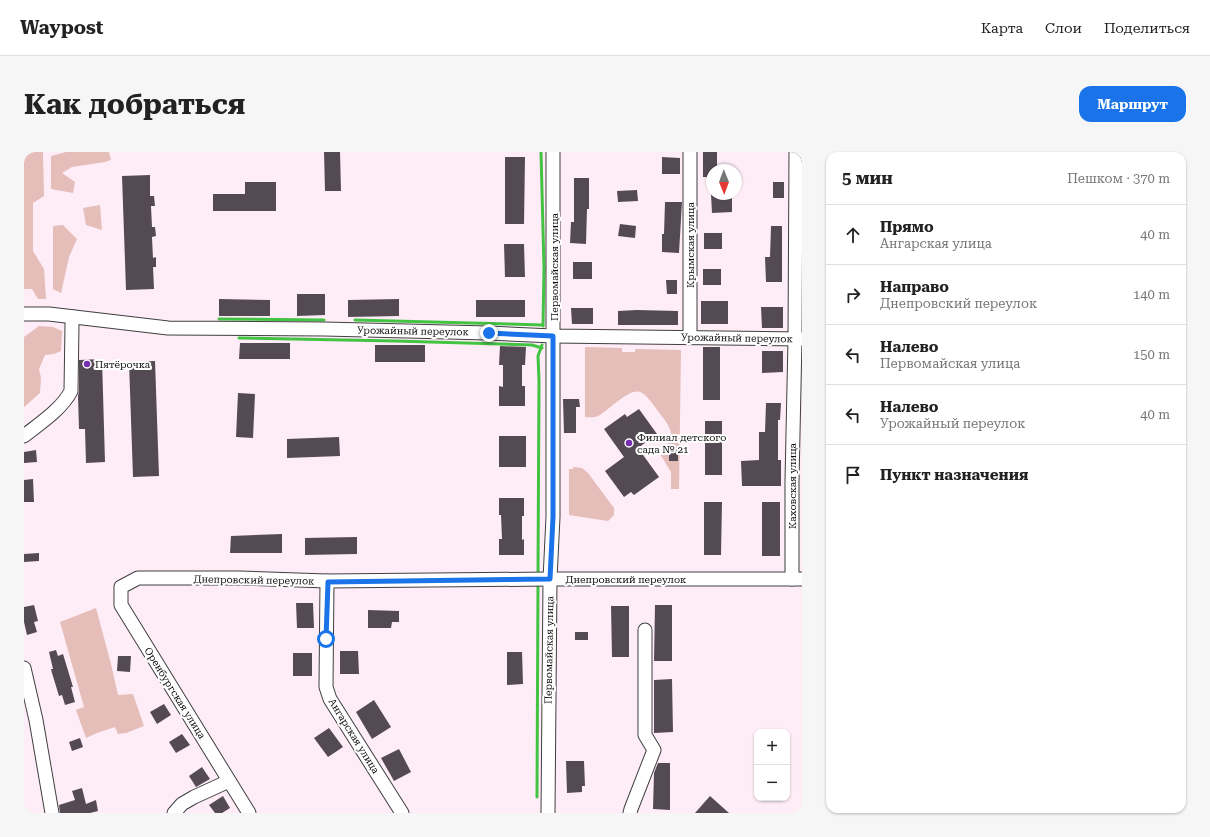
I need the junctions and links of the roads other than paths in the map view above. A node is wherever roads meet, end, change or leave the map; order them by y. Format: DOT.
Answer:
graph roads {
  1 [pos="553,152"];
  2 [pos="690,152"];
  3 [pos="796,152"];
  4 [pos="24,314"];
  5 [pos="73,317"];
  6 [pos="553,336"];
  7 [pos="690,337"];
  8 [pos="798,339"];
  9 [pos="24,436"];
  10 [pos="138,578"];
  11 [pos="550,579"];
  12 [pos="797,579"];
  13 [pos="328,582"];
  14 [pos="645,630"];
  15 [pos="24,668"];
  16 [pos="229,781"];
  17 [pos="52,813"];
  18 [pos="174,813"];
  19 [pos="249,813"];
  20 [pos="402,813"];
  21 [pos="548,813"];
  22 [pos="630,813"];
  1 -- 6 [label="street, Первомайская улица"];
  2 -- 7 [label="street, Крымская улица"];
  3 -- 8 [label="street, Каховская улица"];
  4 -- 5 [label="street, Урожайный переулок"];
  5 -- 6 [label="street, Урожайный переулок"];
  5 -- 9 [label="street"];
  6 -- 7 [label="street, Урожайный переулок"];
  6 -- 11 [label="street, Первомайская улица"];
  7 -- 8 [label="street, Урожайный переулок"];
  8 -- 12 [label="street, Каховская улица"];
  10 -- 13 [label="street, Днепровский переулок"];
  10 -- 16 [label="street, Оренбургская улица"];
  11 -- 12 [label="street, Днепровский переулок"];
  11 -- 13 [label="street, Днепровский переулок"];
  11 -- 21 [label="street, Первомайская улица"];
  13 -- 20 [label="street, Ангарская улица"];
  14 -- 22 [label="street"];
  15 -- 17 [label="street"];
  16 -- 18 [label="street"];
  16 -- 19 [label="street, Оренбургская улица"];
}
